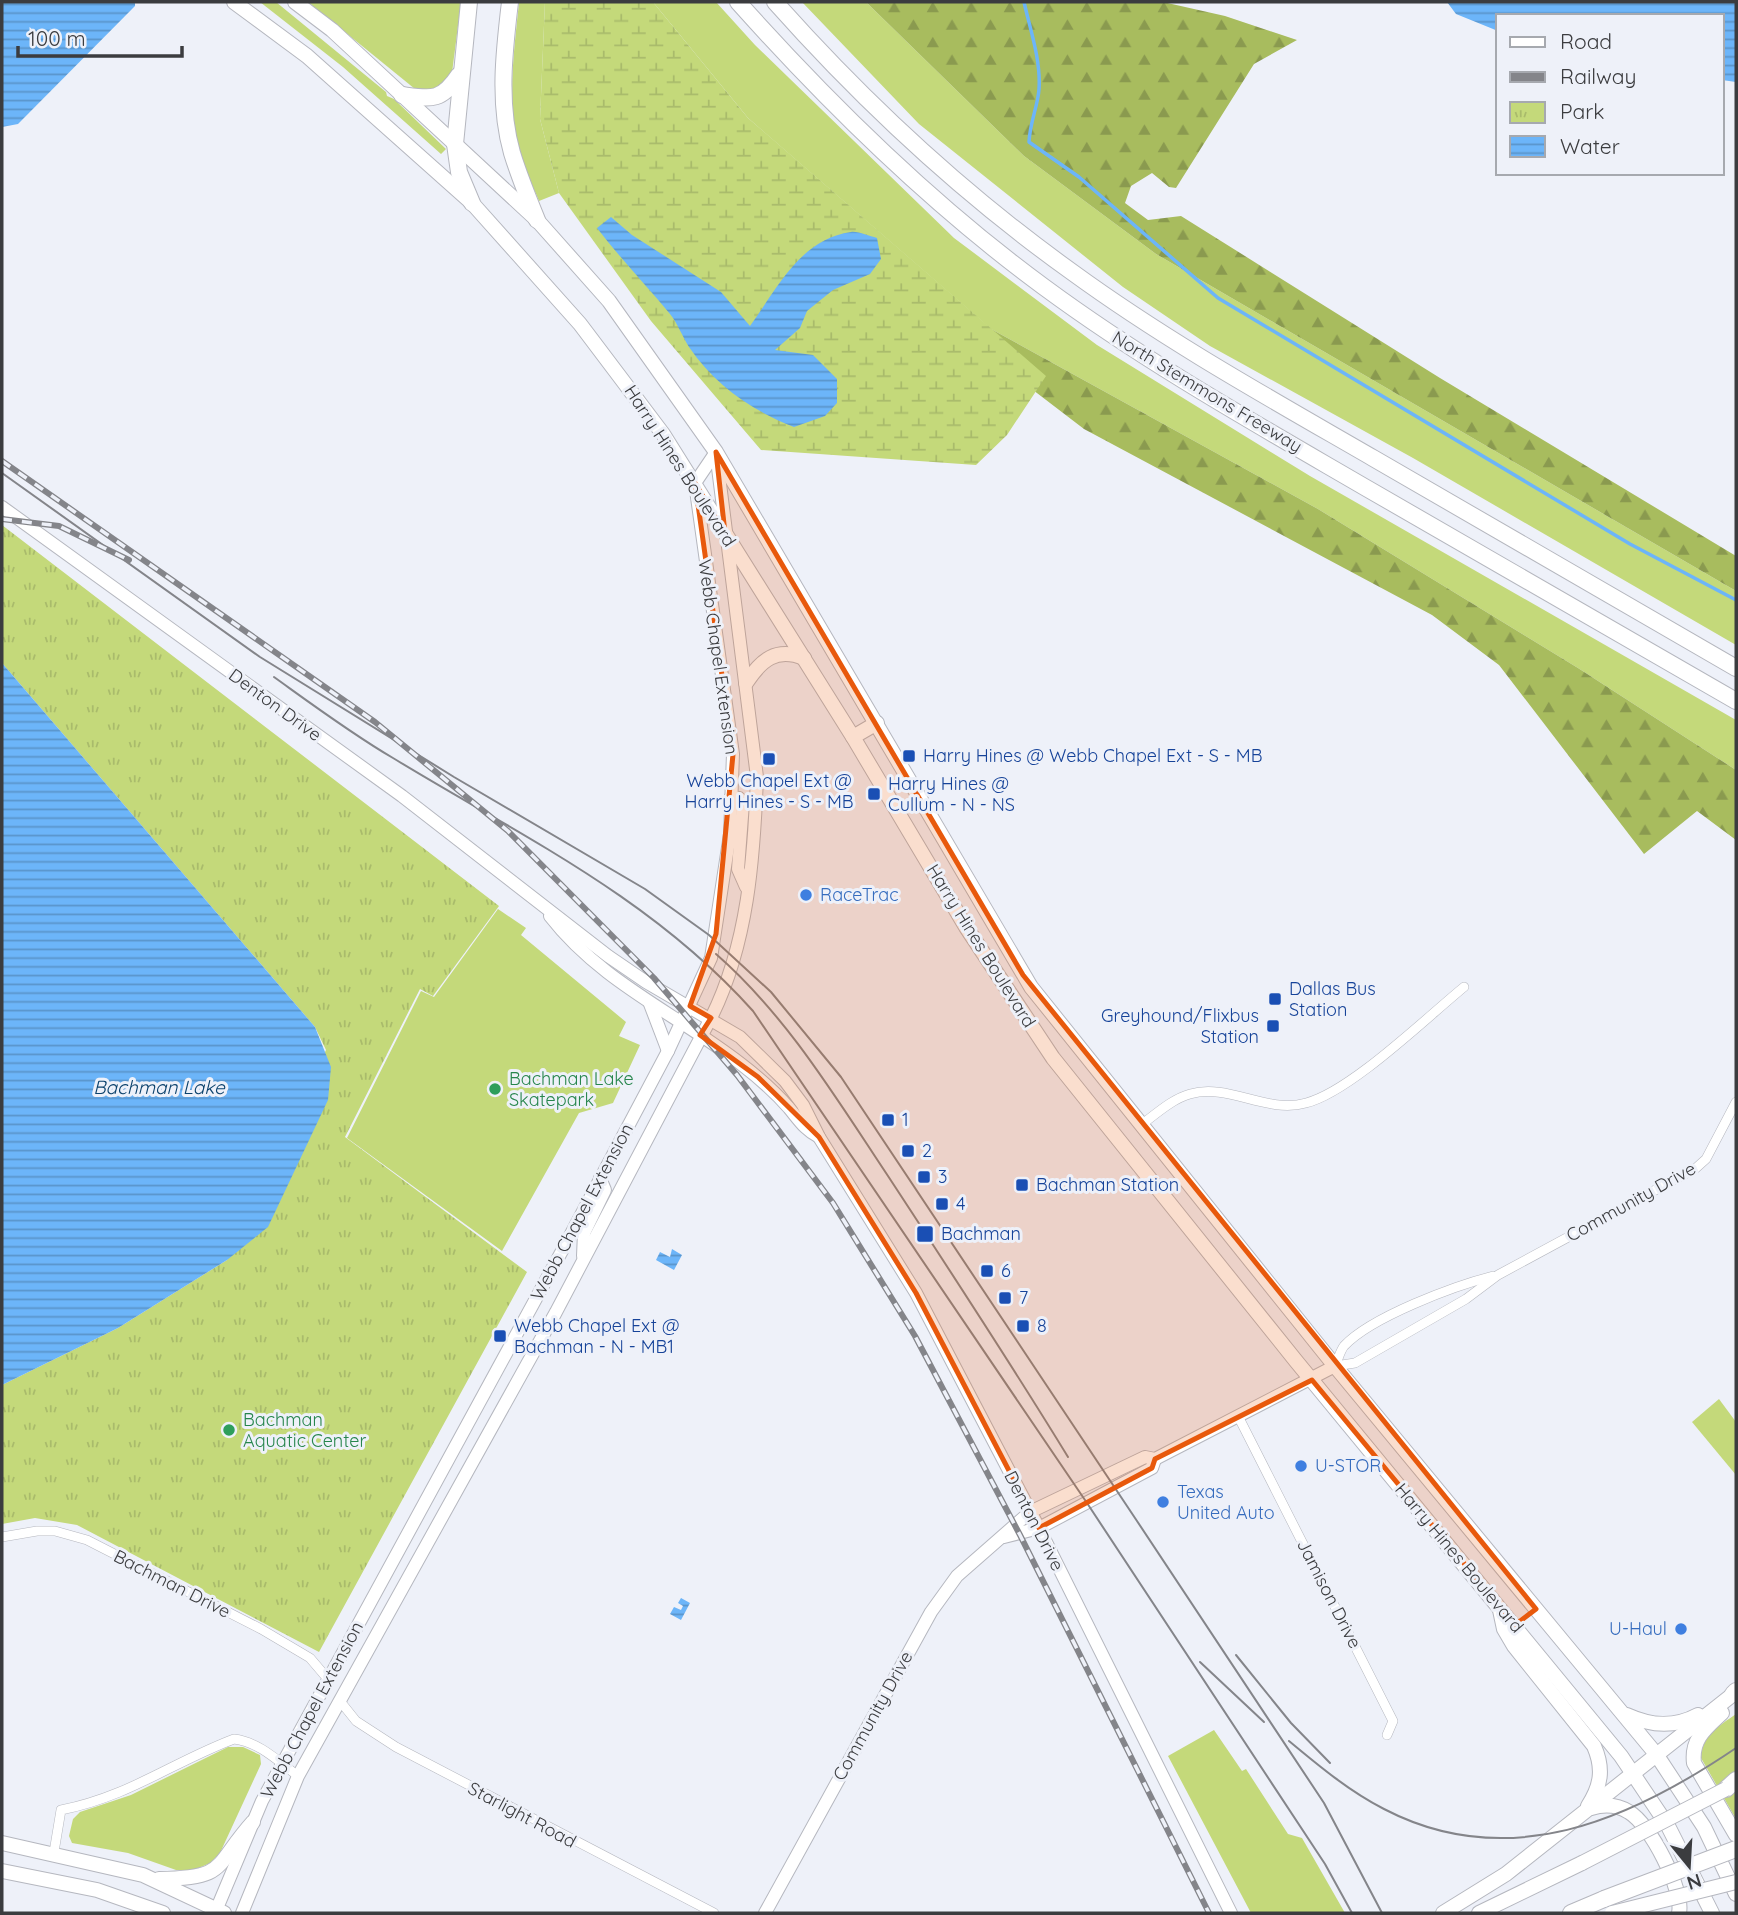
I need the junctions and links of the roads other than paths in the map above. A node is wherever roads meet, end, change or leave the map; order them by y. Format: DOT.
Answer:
graph roads {
  1 [pos="234,2"];
  2 [pos="295,2"];
  3 [pos="470,2"];
  4 [pos="510,2"];
  5 [pos="738,2"];
  6 [pos="775,2"];
  7 [pos="460,73"];
  8 [pos="402,95"];
  9 [pos="455,144"];
  10 [pos="472,203"];
  11 [pos="537,220"];
  12 [pos="716,452"];
  13 [pos="695,484"];
  14 [pos="2,507"];
  15 [pos="725,533"];
  16 [pos="804,658"];
  17 [pos="1736,668"];
  18 [pos="746,682"];
  19 [pos="1736,701"];
  20 [pos="877,723"];
  21 [pos="853,737"];
  22 [pos="731,797"];
  23 [pos="747,888"];
  24 [pos="543,908"];
  25 [pos="988,915"];
  26 [pos="966,927"];
  27 [pos="1464,987"];
  28 [pos="650,1004"];
  29 [pos="690,1006"];
  30 [pos="711,1018"];
  31 [pos="681,1023"];
  32 [pos="700,1035"];
  33 [pos="668,1051"];
  34 [pos="1736,1102"];
  35 [pos="1141,1125"];
  36 [pos="820,1137"];
  37 [pos="1116,1137"];
  38 [pos="600,1178"];
  39 [pos="583,1260"];
  40 [pos="1498,1275"];
  41 [pos="534,1300"];
  42 [pos="556,1312"];
  43 [pos="1335,1366"];
  44 [pos="1312,1380"];
  45 [pos="1238,1416"];
  46 [pos="1154,1459"];
  47 [pos="433,1485"];
  48 [pos="453,1497"];
  49 [pos="1030,1513"];
  50 [pos="1039,1528"];
  51 [pos="2,1537"];
  52 [pos="1004,1537"];
  53 [pos="1499,1605"];
  54 [pos="1536,1609"];
  55 [pos="1515,1625"];
  56 [pos="327,1678"];
  57 [pos="1734,1695"];
  58 [pos="340,1701"];
  59 [pos="1623,1713"];
  60 [pos="1387,1735"];
  61 [pos="1656,1754"];
  62 [pos="282,1764"];
  63 [pos="1632,1773"];
  64 [pos="298,1776"];
  65 [pos="1733,1784"];
  66 [pos="1585,1812"];
  67 [pos="253,1822"];
  68 [pos="1736,1835"];
  69 [pos="2,1843"];
  70 [pos="1736,1849"];
  71 [pos="54,1852"];
  72 [pos="2,1871"];
  73 [pos="154,1880"];
  74 [pos="1736,1882"];
  75 [pos="1736,1894"];
  76 [pos="1608,1906"];
  77 [pos="218,1912"];
  78 [pos="163,1913"];
  79 [pos="242,1913"];
  80 [pos="714,1913"];
  81 [pos="765,1913"];
  82 [pos="1231,1913"];
  83 [pos="1443,1913"];
  84 [pos="1479,1913"];
  85 [pos="1571,1913"];
  86 [pos="1679,1913"];
  87 [pos="1712,1913"];
  1 -- 10 [label="main road, Harry Hines Boulevard"];
  2 -- 8 [label="main road, Harry Hines Boulevard"];
  3 -- 7 [label="highway"];
  4 -- 11 [label="highway"];
  5 -- 19 [label="highway, North Stemmons Freeway"];
  6 -- 17 [label="highway, North Stemmons Freeway"];
  7 -- 8 [label="highway"];
  7 -- 9 [label="highway"];
  8 -- 9 [label="main road, Harry Hines Boulevard"];
  9 -- 10 [label="highway"];
  9 -- 11 [label="main road, Harry Hines Boulevard"];
  10 -- 13 [label="main road, Harry Hines Boulevard"];
  11 -- 12 [label="main road, Harry Hines Boulevard"];
  12 -- 13 [label="main road"];
  12 -- 15 [label="main road, Webb Chapel Extension"];
  12 -- 20 [label="main road, Harry Hines Boulevard"];
  13 -- 15 [label="main road, Harry Hines Boulevard"];
  13 -- 22 [label="main road, Webb Chapel Extension"];
  14 -- 24 [label="main road, Denton Drive"];
  15 -- 16 [label="main road, Harry Hines Boulevard"];
  15 -- 18 [label="main road, Webb Chapel Extension"];
  16 -- 18 [label="main road"];
  16 -- 21 [label="main road, Harry Hines Boulevard"];
  18 -- 23 [label="main road, Webb Chapel Extension"];
  20 -- 21 [label="main road"];
  20 -- 25 [label="main road, Harry Hines Boulevard"];
  21 -- 26 [label="main road, Harry Hines Boulevard"];
  22 -- 23 [label="main road"];
  22 -- 29 [label="main road, Webb Chapel Extension"];
  23 -- 30 [label="main road, Webb Chapel Extension"];
  24 -- 28 [label="main road, Denton Drive"];
  24 -- 29 [label="main road, Denton Drive"];
  25 -- 26 [label="main road"];
  25 -- 35 [label="main road, Harry Hines Boulevard"];
  26 -- 37 [label="main road, Harry Hines Boulevard"];
  27 -- 35 [label="street"];
  28 -- 31 [label="main road, Denton Drive"];
  28 -- 33 [label="main road"];
  29 -- 30 [label="main road, Denton Drive"];
  29 -- 31 [label="main road, Webb Chapel Extension"];
  30 -- 32 [label="main road, Webb Chapel Extension"];
  30 -- 36 [label="main road, Denton Drive"];
  31 -- 32 [label="main road, Denton Drive"];
  31 -- 33 [label="main road, Webb Chapel Extension"];
  32 -- 36 [label="main road, Denton Drive"];
  32 -- 39 [label="main road, Webb Chapel Extension"];
  33 -- 38 [label="main road, Webb Chapel Extension"];
  34 -- 40 [label="street, Community Drive"];
  35 -- 37 [label="main road"];
  35 -- 43 [label="main road, Harry Hines Boulevard"];
  36 -- 49 [label="main road, Denton Drive"];
  37 -- 44 [label="main road, Harry Hines Boulevard"];
  38 -- 39 [label="main road"];
  38 -- 41 [label="main road, Webb Chapel Extension"];
  39 -- 42 [label="main road, Webb Chapel Extension"];
  40 -- 43 [label="street, Community Drive"];
  40 -- 43 [label="street, Community Drive"];
  41 -- 42 [label="main road"];
  41 -- 47 [label="main road, Webb Chapel Extension"];
  42 -- 48 [label="main road, Webb Chapel Extension"];
  43 -- 44 [label="main road, Community Drive"];
  43 -- 54 [label="main road, Harry Hines Boulevard"];
  44 -- 45 [label="main road, Community Drive"];
  44 -- 53 [label="main road, Harry Hines Boulevard"];
  45 -- 46 [label="main road, Community Drive"];
  45 -- 60 [label="street, Jamison Drive"];
  46 -- 49 [label="main road, Community Drive"];
  46 -- 50 [label="main road, Community Drive"];
  47 -- 48 [label="main road"];
  47 -- 56 [label="main road, Webb Chapel Extension"];
  48 -- 58 [label="main road, Webb Chapel Extension"];
  49 -- 50 [label="main road, Denton Drive"];
  49 -- 52 [label="main road, Community Drive"];
  50 -- 52 [label="main road, Community Drive"];
  50 -- 82 [label="main road, Denton Drive"];
  51 -- 56 [label="street, Bachman Drive"];
  52 -- 81 [label="main road, Community Drive"];
  53 -- 55 [label="main road, Harry Hines Boulevard"];
  53 -- 66 [label="main road"];
  54 -- 55 [label="main road"];
  54 -- 59 [label="main road, Harry Hines Boulevard"];
  55 -- 63 [label="main road, Harry Hines Boulevard"];
  56 -- 58 [label="main road"];
  56 -- 62 [label="main road, Webb Chapel Extension"];
  57 -- 59 [label="main road"];
  57 -- 61 [label="main road"];
  57 -- 68 [label="main road"];
  58 -- 64 [label="main road, Webb Chapel Extension"];
  58 -- 80 [label="street, Starlight Road"];
  59 -- 61 [label="main road, Harry Hines Boulevard"];
  61 -- 63 [label="main road"];
  61 -- 75 [label="main road, Harry Hines Boulevard"];
  62 -- 64 [label="street"];
  62 -- 67 [label="main road, Webb Chapel Extension"];
  62 -- 71 [label="street"];
  63 -- 66 [label="main road"];
  63 -- 87 [label="main road, Harry Hines Boulevard"];
  64 -- 79 [label="main road, Webb Chapel Extension"];
  65 -- 84 [label="main road, bridge"];
  66 -- 83 [label="main road"];
  66 -- 86 [label="main road"];
  67 -- 73 [label="main road"];
  67 -- 77 [label="main road, Webb Chapel Extension"];
  69 -- 71 [label="main road"];
  70 -- 76 [label="highway, bridge"];
  71 -- 73 [label="main road"];
  72 -- 78 [label="main road"];
  73 -- 77 [label="main road"];
  74 -- 76 [label="main road, bridge"];
  76 -- 85 [label="highway"];
}
